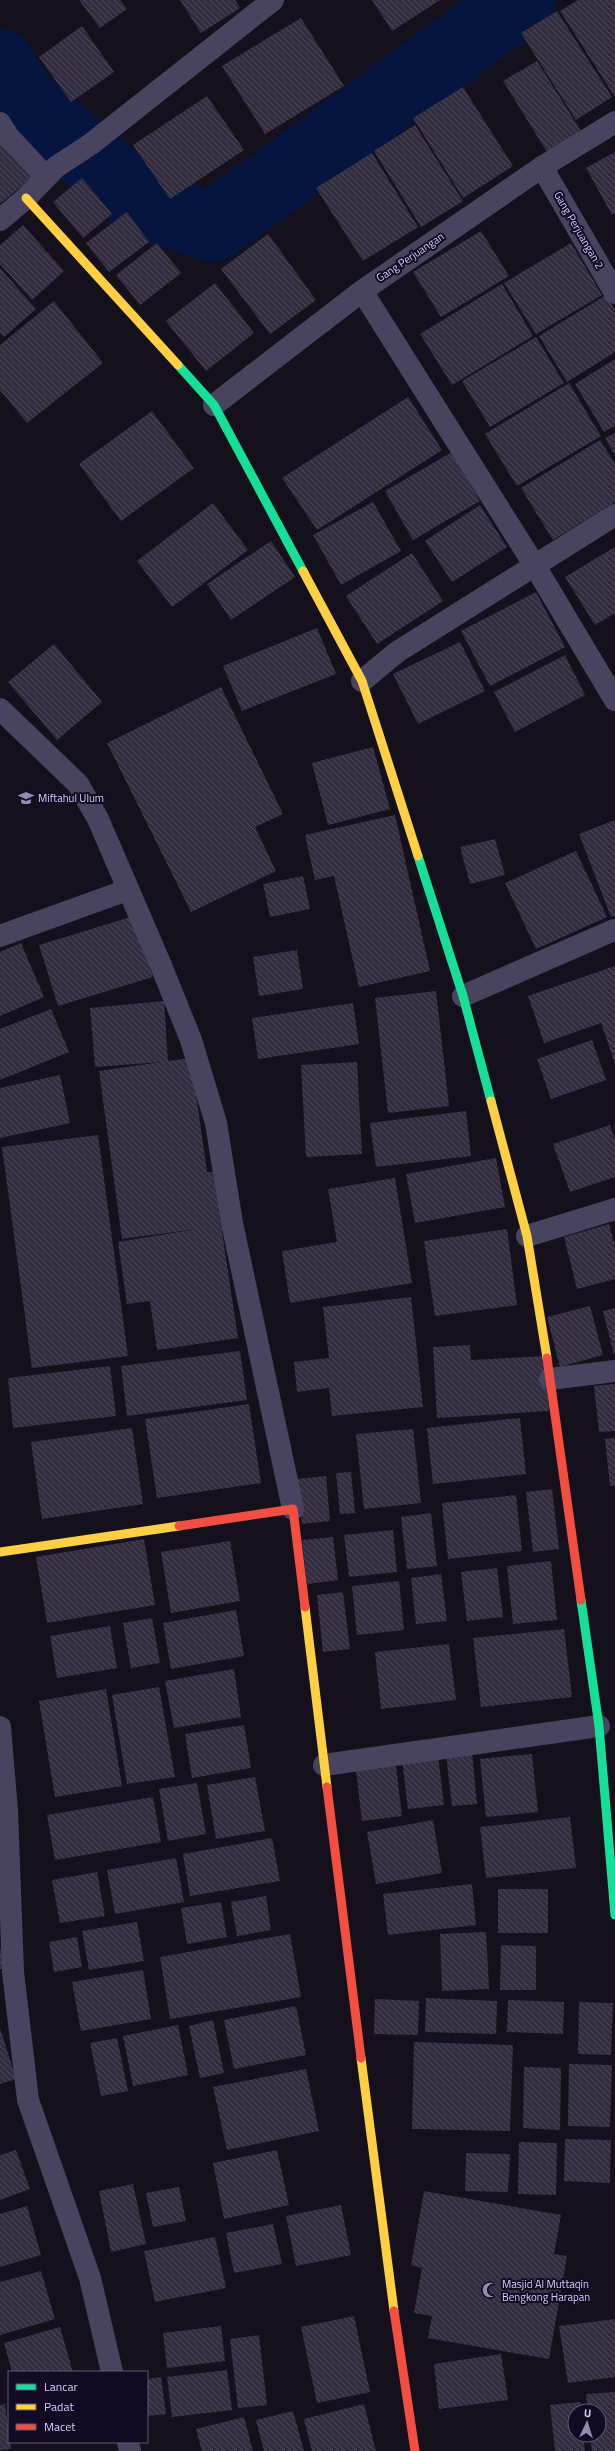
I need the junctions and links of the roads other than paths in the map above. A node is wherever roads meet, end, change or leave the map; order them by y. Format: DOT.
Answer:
graph roads {
  1 [pos="259,4"];
  2 [pos="615,122"];
  3 [pos="0,123"];
  4 [pos="542,167"];
  5 [pos="51,172"];
  6 [pos="26,198"];
  7 [pos="0,220"];
  8 [pos="362,291"];
  9 [pos="615,293"];
  10 [pos="214,405"];
  11 [pos="615,515"];
  12 [pos="535,566"];
  13 [pos="362,680"];
  14 [pos="615,700"];
  15 [pos="0,710"];
  16 [pos="127,890"];
  17 [pos="614,930"];
  18 [pos="0,936"];
  19 [pos="463,996"];
  20 [pos="615,1209"];
  21 [pos="527,1236"];
  22 [pos="615,1371"];
  23 [pos="550,1379"];
  24 [pos="294,1509"];
  25 [pos="0,1552"];
  26 [pos="599,1726"];
  27 [pos="0,1727"];
  28 [pos="324,1765"];
  29 [pos="615,1915"];
  30 [pos="112,2371"];
  31 [pos="415,2451"];
  1 -- 5 [label="street"];
  2 -- 4 [label="street, Gang Perjuangan"];
  3 -- 5 [label="street"];
  4 -- 8 [label="street, Gang Perjuangan"];
  4 -- 9 [label="street, Gang Perjuangan 2"];
  5 -- 6 [label="street"];
  6 -- 7 [label="street"];
  6 -- 10 [label="street"];
  8 -- 10 [label="street, Gang Perjuangan"];
  8 -- 12 [label="street"];
  10 -- 13 [label="street"];
  11 -- 12 [label="street"];
  12 -- 13 [label="street"];
  12 -- 14 [label="street"];
  13 -- 19 [label="street"];
  15 -- 16 [label="street"];
  16 -- 18 [label="street"];
  16 -- 24 [label="street"];
  17 -- 19 [label="street"];
  19 -- 21 [label="street"];
  20 -- 21 [label="street"];
  21 -- 23 [label="street"];
  22 -- 23 [label="street"];
  23 -- 26 [label="street"];
  24 -- 25 [label="street"];
  24 -- 28 [label="street"];
  26 -- 28 [label="street"];
  26 -- 29 [label="street"];
  27 -- 30 [label="street"];
  28 -- 31 [label="street"];
}
